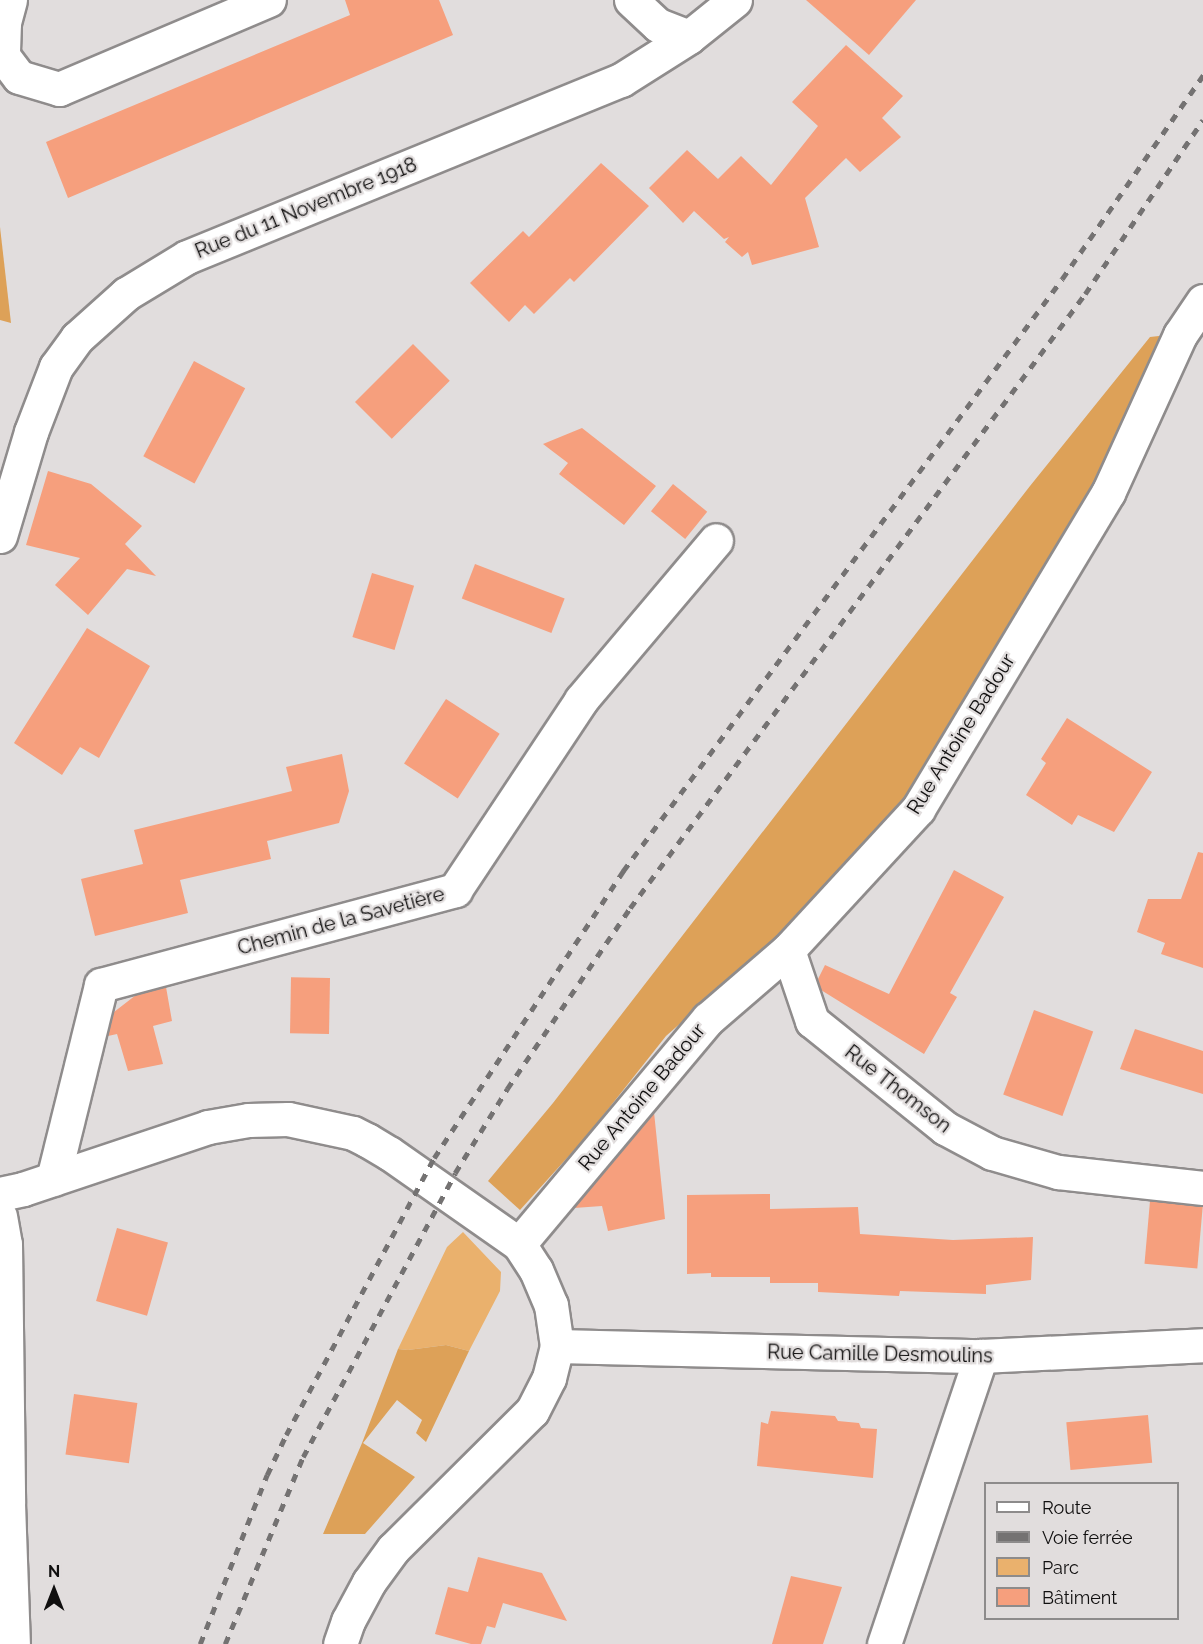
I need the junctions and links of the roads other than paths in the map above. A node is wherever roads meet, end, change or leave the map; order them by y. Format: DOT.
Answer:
graph roads {
  1 [pos="10,0"];
  2 [pos="269,0"];
  3 [pos="632,0"];
  4 [pos="735,0"];
  5 [pos="689,37"];
  6 [pos="1203,301"];
  7 [pos="0,536"];
  8 [pos="716,540"];
  9 [pos="788,950"];
  10 [pos="53,1179"];
  11 [pos="1203,1188"];
  12 [pos="0,1194"];
  13 [pos="0,1216"];
  14 [pos="519,1244"];
  15 [pos="1203,1345"];
  16 [pos="557,1346"];
  17 [pos="981,1356"];
  18 [pos="13,1644"];
  19 [pos="340,1644"];
  20 [pos="884,1644"];
  1 -- 2 [label="street"];
  3 -- 5 [label="street"];
  4 -- 5 [label="street, Rue du 11 Novembre 1918"];
  5 -- 7 [label="street, Rue du 11 Novembre 1918"];
  6 -- 9 [label="street, Rue Antoine Badour"];
  8 -- 10 [label="street, Chemin de la Savetière"];
  9 -- 11 [label="street, Rue Thomson"];
  9 -- 14 [label="street, Rue Antoine Badour"];
  10 -- 12 [label="street"];
  10 -- 14 [label="street"];
  13 -- 18 [label="street"];
  14 -- 16 [label="street"];
  15 -- 17 [label="street, Rue Camille Desmoulins"];
  16 -- 17 [label="street, Rue Camille Desmoulins"];
  16 -- 19 [label="street"];
  17 -- 20 [label="street"];
}
